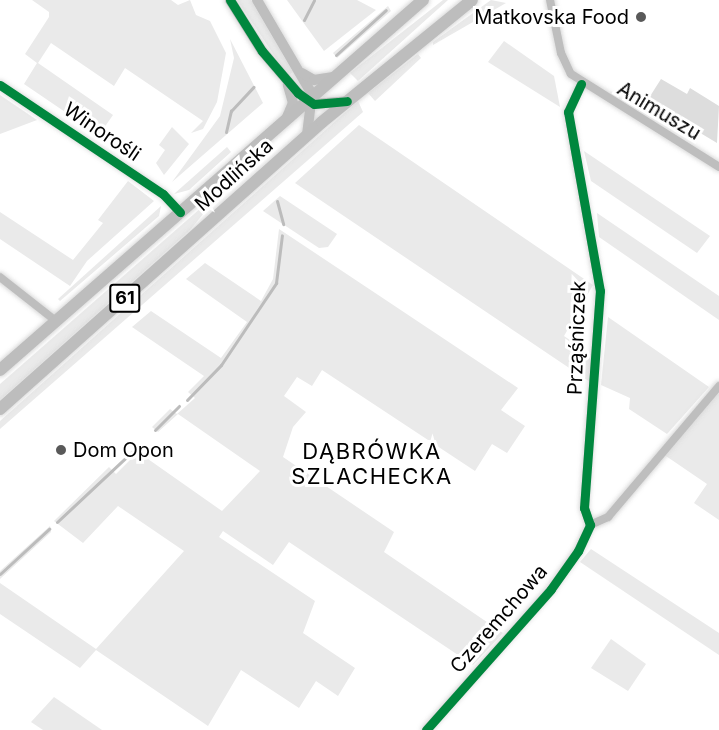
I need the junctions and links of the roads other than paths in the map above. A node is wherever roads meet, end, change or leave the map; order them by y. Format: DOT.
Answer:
graph roads {
  1 [pos="230,0"];
  2 [pos="257,0"];
  3 [pos="423,0"];
  4 [pos="472,0"];
  5 [pos="550,0"];
  6 [pos="300,71"];
  7 [pos="332,77"];
  8 [pos="287,82"];
  9 [pos="581,84"];
  10 [pos="0,85"];
  11 [pos="311,99"];
  12 [pos="347,101"];
  13 [pos="287,117"];
  14 [pos="307,135"];
  15 [pos="719,167"];
  16 [pos="180,212"];
  17 [pos="0,277"];
  18 [pos="56,321"];
  19 [pos="0,370"];
  20 [pos="719,386"];
  21 [pos="0,409"];
  22 [pos="590,525"];
  23 [pos="426,730"];
  1 -- 8 [label="street"];
  2 -- 6 [label="street"];
  3 -- 7 [label="main road, Modlińska / 61"];
  4 -- 12 [label="main road, Modlińska / 61"];
  5 -- 9 [label="street"];
  6 -- 7 [label="street"];
  6 -- 11 [label="street"];
  7 -- 11 [label="main road, Modlińska / 61"];
  8 -- 11 [label="street"];
  8 -- 13 [label="street"];
  9 -- 15 [label="street, Animuszu"];
  9 -- 22 [label="street, Prząśniczek"];
  10 -- 16 [label="street, Winorośli"];
  11 -- 12 [label="street"];
  11 -- 13 [label="main road, Modlińska / 61"];
  11 -- 14 [label="street"];
  12 -- 14 [label="main road, Modlińska / 61"];
  13 -- 16 [label="main road, Modlińska / 61"];
  14 -- 21 [label="main road, Modlińska / 61"];
  16 -- 18 [label="main road, Modlińska / 61"];
  17 -- 18 [label="street"];
  18 -- 19 [label="main road, Modlińska / 61"];
  20 -- 22 [label="street"];
  22 -- 23 [label="street, Czeremchowa"];
}
